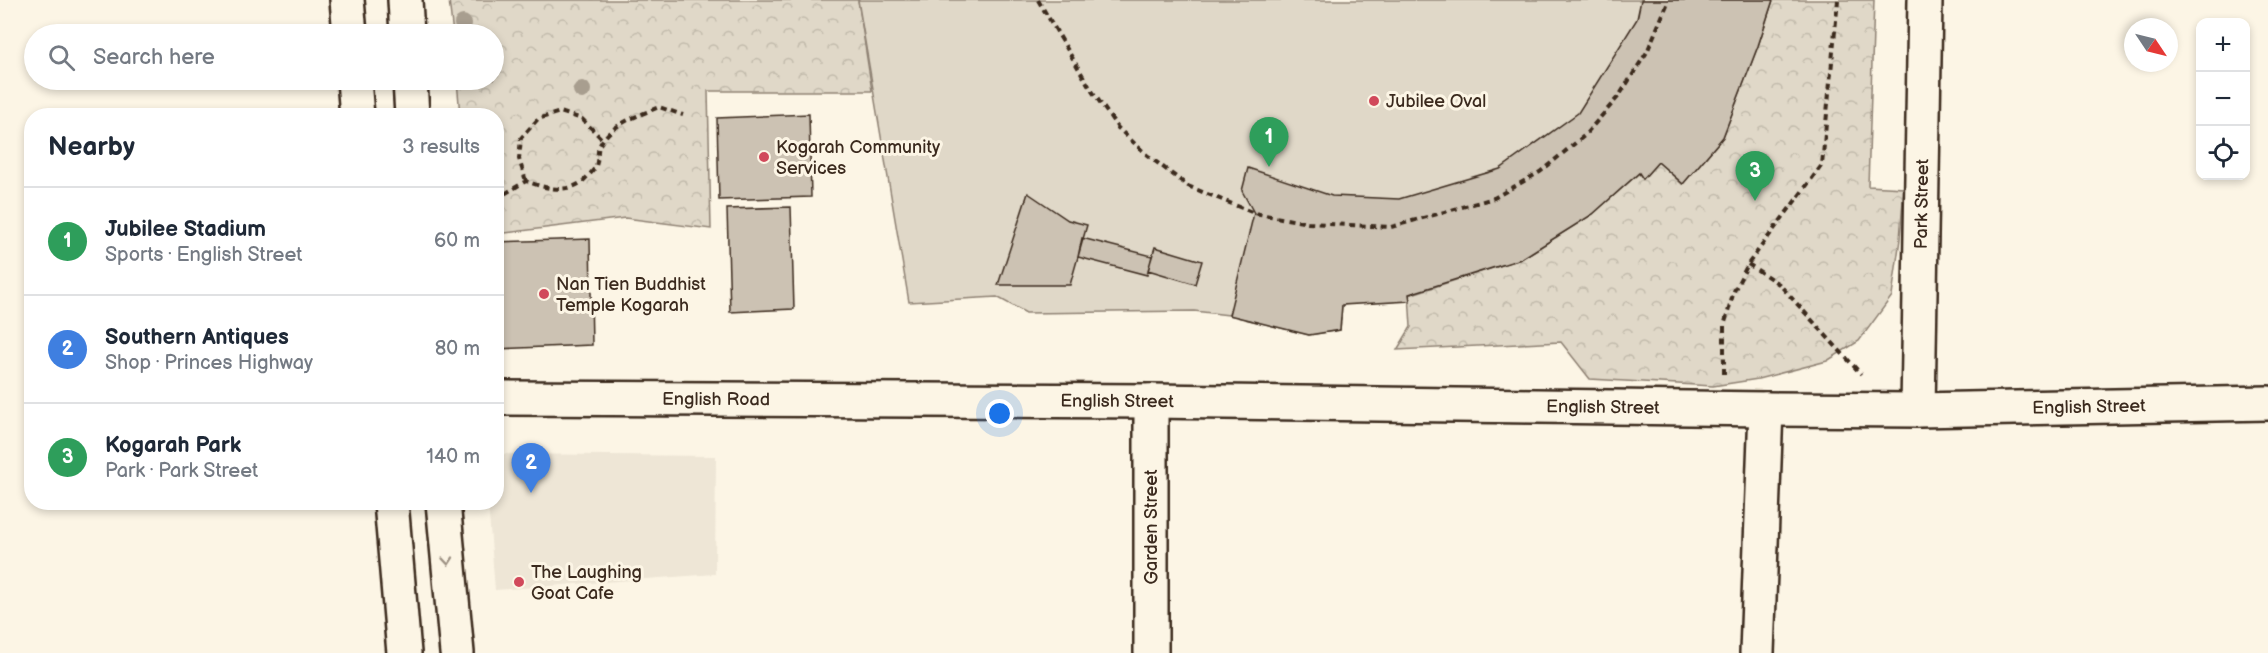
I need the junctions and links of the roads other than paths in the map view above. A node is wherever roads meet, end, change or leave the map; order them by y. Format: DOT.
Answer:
graph roads {
  1 [pos="347,0"];
  2 [pos="405,0"];
  3 [pos="1925,0"];
  4 [pos="349,24"];
  5 [pos="406,24"];
  6 [pos="355,90"];
  7 [pos="411,90"];
  8 [pos="356,108"];
  9 [pos="412,108"];
  10 [pos="504,398"];
  11 [pos="937,400"];
  12 [pos="1151,401"];
  13 [pos="2268,403"];
  14 [pos="1766,410"];
  15 [pos="1906,410"];
  16 [pos="392,510"];
  17 [pos="444,510"];
  18 [pos="404,653"];
  19 [pos="456,653"];
  20 [pos="1151,653"];
  21 [pos="1757,653"];
  1 -- 4 [label="main road"];
  2 -- 5 [label="main road"];
  3 -- 15 [label="main road, Park Street"];
  6 -- 8 [label="main road"];
  7 -- 9 [label="main road"];
  10 -- 11 [label="main road, English Road"];
  11 -- 12 [label="main road, English Street"];
  12 -- 14 [label="main road, English Street"];
  12 -- 20 [label="main road, Garden Street"];
  13 -- 15 [label="main road, English Street"];
  14 -- 15 [label="main road, English Street"];
  14 -- 21 [label="main road"];
  16 -- 18 [label="main road"];
  17 -- 19 [label="main road, one-way"];
}
